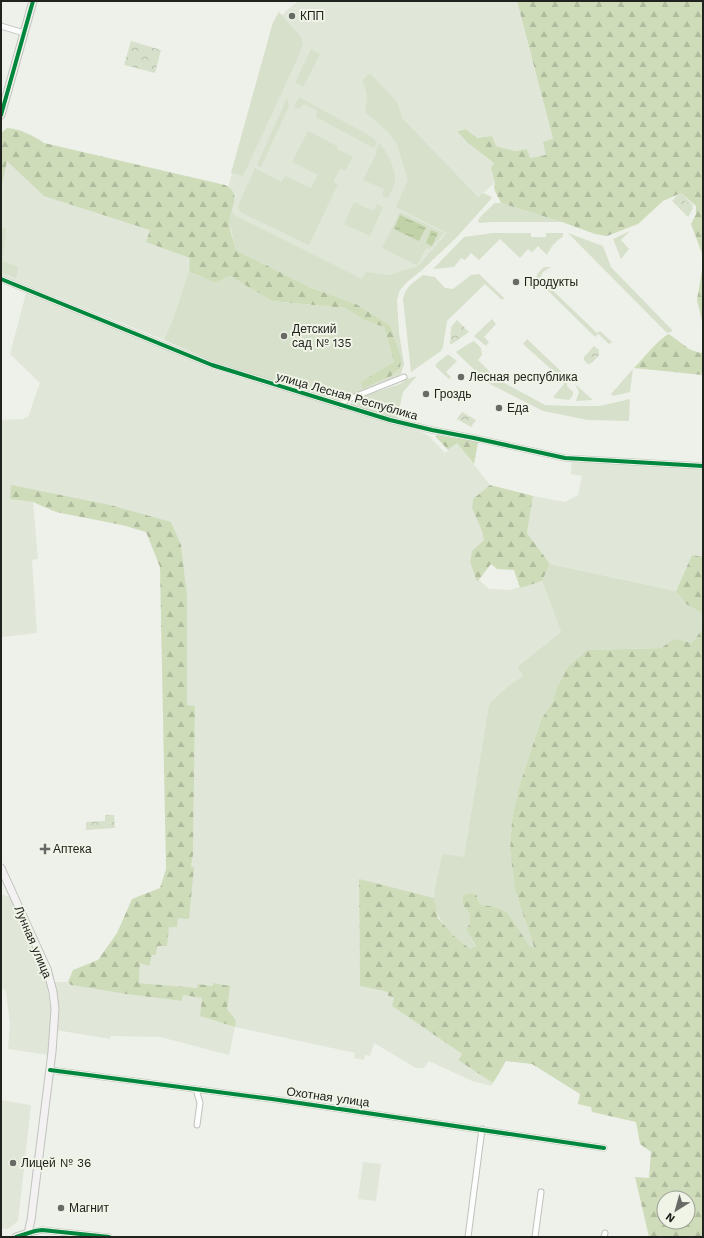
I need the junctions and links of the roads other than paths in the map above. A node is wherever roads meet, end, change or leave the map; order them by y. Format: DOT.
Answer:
graph roads {
  1 [pos="33,1"];
  2 [pos="1,26"];
  3 [pos="24,33"];
  4 [pos="1,115"];
  5 [pos="1,279"];
  6 [pos="404,377"];
  7 [pos="342,406"];
  8 [pos="703,466"];
  9 [pos="1,868"];
  10 [pos="50,1070"];
  11 [pos="196,1089"];
  12 [pos="197,1125"];
  13 [pos="482,1129"];
  14 [pos="604,1148"];
  15 [pos="541,1192"];
  16 [pos="27,1235"];
  17 [pos="16,1237"];
  18 [pos="109,1237"];
  19 [pos="468,1237"];
  20 [pos="535,1237"];
  1 -- 3 [label="street"];
  2 -- 3 [label="street"];
  3 -- 4 [label="street"];
  5 -- 7 [label="street, улица Лесная Республика"];
  6 -- 7 [label="street"];
  7 -- 8 [label="street, улица Лесная Республика"];
  9 -- 10 [label="street, Лунная улица"];
  10 -- 11 [label="street, Охотная улица"];
  10 -- 16 [label="street, Лунная улица"];
  11 -- 12 [label="street"];
  11 -- 13 [label="street, Охотная улица"];
  13 -- 14 [label="street, Охотная улица"];
  13 -- 19 [label="street"];
  15 -- 20 [label="street"];
  16 -- 17 [label="street"];
  16 -- 18 [label="street"];
}
